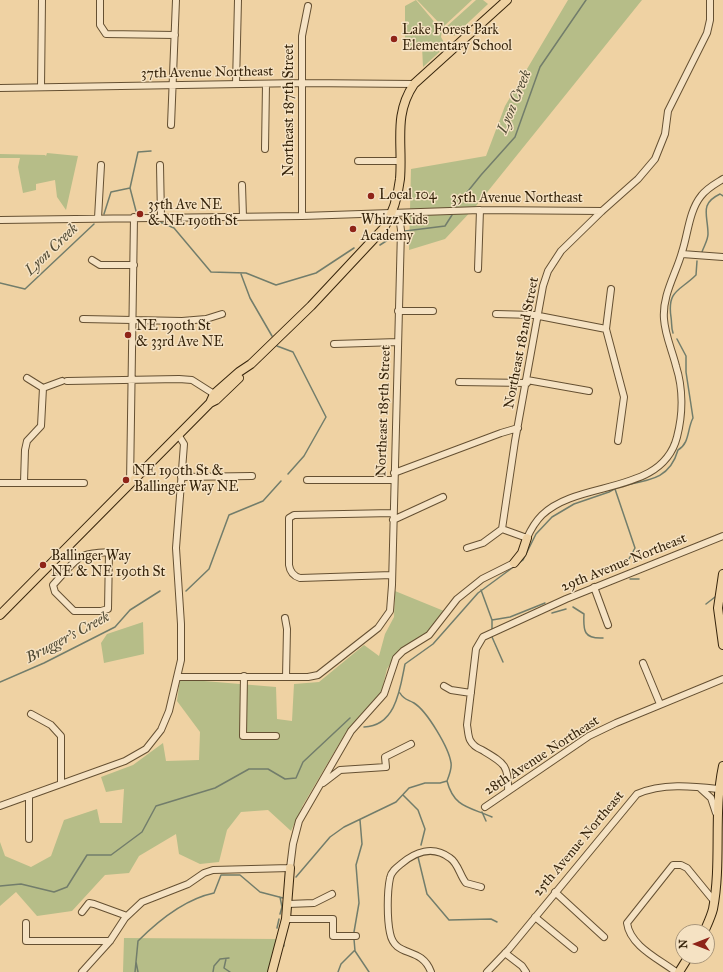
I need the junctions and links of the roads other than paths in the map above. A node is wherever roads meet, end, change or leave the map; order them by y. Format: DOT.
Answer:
graph roads {
  1 [pos="42,0"];
  2 [pos="100,0"];
  3 [pos="176,0"];
  4 [pos="238,0"];
  5 [pos="507,0"];
  6 [pos="710,0"];
  7 [pos="308,6"];
  8 [pos="175,35"];
  9 [pos="302,83"];
  10 [pos="236,84"];
  11 [pos="266,84"];
  12 [pos="414,84"];
  13 [pos="173,85"];
  14 [pos="41,87"];
  15 [pos="0,88"];
  16 [pos="171,125"];
  17 [pos="265,149"];
  18 [pos="400,161"];
  19 [pos="358,162"];
  20 [pos="101,165"];
  21 [pos="160,165"];
  22 [pos="723,179"];
  23 [pos="242,185"];
  24 [pos="480,210"];
  25 [pos="602,211"];
  26 [pos="410,212"];
  27 [pos="392,214"];
  28 [pos="302,216"];
  29 [pos="134,217"];
  30 [pos="161,217"];
  31 [pos="243,217"];
  32 [pos="98,218"];
  33 [pos="0,220"];
  34 [pos="401,226"];
  35 [pos="682,254"];
  36 [pos="723,256"];
  37 [pos="92,260"];
  38 [pos="134,265"];
  39 [pos="478,269"];
  40 [pos="611,289"];
  41 [pos="398,311"];
  42 [pos="433,311"];
  43 [pos="222,314"];
  44 [pos="496,314"];
  45 [pos="538,316"];
  46 [pos="83,319"];
  47 [pos="133,320"];
  48 [pos="606,329"];
  49 [pos="398,342"];
  50 [pos="334,344"];
  51 [pos="244,369"];
  52 [pos="27,378"];
  53 [pos="132,380"];
  54 [pos="459,382"];
  55 [pos="527,382"];
  56 [pos="43,388"];
  57 [pos="589,391"];
  58 [pos="214,394"];
  59 [pos="210,403"];
  60 [pos="518,428"];
  61 [pos="179,436"];
  62 [pos="618,441"];
  63 [pos="252,476"];
  64 [pos="181,477"];
  65 [pos="394,477"];
  66 [pos="307,480"];
  67 [pos="24,482"];
  68 [pos="0,483"];
  69 [pos="84,483"];
  70 [pos="130,484"];
  71 [pos="443,497"];
  72 [pos="393,517"];
  73 [pos="502,529"];
  74 [pos="723,536"];
  75 [pos="527,538"];
  76 [pos="467,548"];
  77 [pos="514,562"];
  78 [pos="52,563"];
  79 [pos="723,574"];
  80 [pos="62,575"];
  81 [pos="392,576"];
  82 [pos="594,587"];
  83 [pos="0,615"];
  84 [pos="285,618"];
  85 [pos="608,625"];
  86 [pos="723,644"];
  87 [pos="643,663"];
  88 [pos="178,676"];
  89 [pos="244,676"];
  90 [pos="286,677"];
  91 [pos="723,679"];
  92 [pos="444,686"];
  93 [pos="471,693"];
  94 [pos="660,704"];
  95 [pos="31,714"];
  96 [pos="276,736"];
  97 [pos="412,744"];
  98 [pos="723,766"];
  99 [pos="61,784"];
  100 [pos="322,784"];
  101 [pos="699,787"];
  102 [pos="718,789"];
  103 [pos="508,792"];
  104 [pos="29,796"];
  105 [pos="0,806"];
  106 [pos="485,808"];
  107 [pos="720,816"];
  108 [pos="30,839"];
  109 [pos="290,868"];
  110 [pos="481,887"];
  111 [pos="555,892"];
  112 [pos="332,894"];
  113 [pos="714,901"];
  114 [pos="288,904"];
  115 [pos="82,912"];
  116 [pos="127,916"];
  117 [pos="535,917"];
  118 [pos="286,919"];
  119 [pos="26,923"];
  120 [pos="707,924"];
  121 [pos="356,936"];
  122 [pos="604,937"];
  123 [pos="110,941"];
  124 [pos="574,949"];
  125 [pos="505,953"];
  126 [pos="82,972"];
  127 [pos="272,972"];
  128 [pos="431,972"];
  129 [pos="487,972"];
  130 [pos="526,972"];
  131 [pos="677,972"];
  1 -- 14 [label="street"];
  2 -- 8 [label="street"];
  3 -- 8 [label="street"];
  4 -- 10 [label="street"];
  5 -- 12 [label="main road"];
  6 -- 25 [label="street, Northeast 182nd Street"];
  7 -- 9 [label="street, Northeast 187th Street"];
  8 -- 13 [label="street"];
  9 -- 11 [label="street, 37th Avenue Northeast"];
  9 -- 12 [label="street, 37th Avenue Northeast"];
  9 -- 28 [label="street, Northeast 187th Street"];
  10 -- 11 [label="street, 37th Avenue Northeast"];
  10 -- 13 [label="street, 37th Avenue Northeast"];
  11 -- 17 [label="street"];
  12 -- 18 [label="main road"];
  13 -- 14 [label="street, 37th Avenue Northeast"];
  13 -- 16 [label="street"];
  14 -- 15 [label="street, 37th Avenue Northeast"];
  18 -- 19 [label="street"];
  18 -- 27 [label="main road"];
  20 -- 32 [label="street"];
  21 -- 30 [label="street"];
  22 -- 35 [label="street"];
  23 -- 31 [label="street"];
  24 -- 25 [label="street, 35th Avenue Northeast"];
  24 -- 26 [label="street, 35th Avenue Northeast"];
  24 -- 39 [label="street"];
  25 -- 45 [label="street, Northeast 182nd Street"];
  26 -- 27 [label="street, 35th Avenue Northeast"];
  26 -- 34 [label="street"];
  27 -- 28 [label="street, 35th Avenue Northeast"];
  27 -- 34 [label="street"];
  27 -- 51 [label="main road"];
  28 -- 31 [label="street, 35th Avenue Northeast"];
  29 -- 30 [label="street, 35th Avenue Northeast"];
  29 -- 32 [label="street, 35th Avenue Northeast"];
  29 -- 38 [label="street"];
  30 -- 31 [label="street, 35th Avenue Northeast"];
  32 -- 33 [label="street, 35th Avenue Northeast"];
  34 -- 41 [label="street, Northeast 185th Street"];
  35 -- 36 [label="street"];
  35 -- 75 [label="street"];
  37 -- 38 [label="street"];
  38 -- 47 [label="street"];
  40 -- 48 [label="street"];
  41 -- 42 [label="street"];
  41 -- 49 [label="street, Northeast 185th Street"];
  43 -- 47 [label="street"];
  44 -- 45 [label="street"];
  45 -- 48 [label="street"];
  45 -- 55 [label="street, Northeast 182nd Street"];
  46 -- 47 [label="street"];
  47 -- 53 [label="street"];
  48 -- 62 [label="street"];
  49 -- 50 [label="street"];
  49 -- 65 [label="street, Northeast 185th Street"];
  51 -- 58 [label="main road"];
  51 -- 59 [label="main road"];
  52 -- 56 [label="street"];
  53 -- 56 [label="street"];
  53 -- 58 [label="street"];
  53 -- 70 [label="street"];
  54 -- 55 [label="street"];
  55 -- 57 [label="street"];
  55 -- 60 [label="street, Northeast 182nd Street"];
  56 -- 67 [label="street"];
  58 -- 59 [label="main road"];
  59 -- 61 [label="main road"];
  60 -- 65 [label="street"];
  60 -- 73 [label="street, Northeast 182nd Street"];
  61 -- 64 [label="street"];
  61 -- 70 [label="main road"];
  63 -- 64 [label="street"];
  64 -- 88 [label="street"];
  65 -- 66 [label="street"];
  65 -- 72 [label="street, Northeast 185th Street"];
  67 -- 68 [label="street"];
  67 -- 69 [label="street"];
  70 -- 78 [label="main road"];
  71 -- 72 [label="street"];
  72 -- 81 [label="street, Northeast 185th Street"];
  72 -- 81 [label="street"];
  73 -- 75 [label="street"];
  73 -- 76 [label="street"];
  74 -- 82 [label="street, 29th Avenue Northeast"];
  75 -- 77 [label="main road"];
  77 -- 100 [label="street"];
  78 -- 80 [label="street"];
  78 -- 83 [label="main road"];
  79 -- 86 [label="main road"];
  80 -- 80 [label="street"];
  81 -- 90 [label="street, Northeast 185th Street"];
  82 -- 85 [label="street"];
  82 -- 93 [label="street, 29th Avenue Northeast"];
  84 -- 90 [label="street"];
  87 -- 94 [label="street"];
  88 -- 89 [label="street"];
  88 -- 99 [label="street"];
  89 -- 90 [label="street"];
  89 -- 96 [label="street"];
  91 -- 94 [label="street, 28th Avenue Northeast"];
  92 -- 93 [label="street"];
  93 -- 103 [label="street"];
  94 -- 103 [label="street, 28th Avenue Northeast"];
  95 -- 99 [label="street"];
  97 -- 100 [label="street"];
  98 -- 102 [label="main road"];
  99 -- 104 [label="street"];
  100 -- 109 [label="street"];
  101 -- 102 [label="street, 25th Avenue Northeast"];
  101 -- 107 [label="street"];
  101 -- 111 [label="street, 25th Avenue Northeast"];
  102 -- 107 [label="main road"];
  103 -- 106 [label="street, 28th Avenue Northeast"];
  104 -- 105 [label="street"];
  104 -- 108 [label="street"];
  107 -- 113 [label="main road"];
  109 -- 114 [label="main road"];
  109 -- 116 [label="street"];
  110 -- 128 [label="street"];
  111 -- 117 [label="street, 25th Avenue Northeast"];
  111 -- 122 [label="street"];
  112 -- 114 [label="street"];
  113 -- 120 [label="main road"];
  113 -- 131 [label="street"];
  114 -- 118 [label="main road"];
  115 -- 116 [label="street"];
  116 -- 123 [label="street"];
  117 -- 124 [label="street"];
  117 -- 125 [label="street, 25th Avenue Northeast"];
  118 -- 121 [label="street"];
  118 -- 127 [label="main road"];
  119 -- 123 [label="street"];
  123 -- 126 [label="street"];
  125 -- 129 [label="street, 25th Avenue Northeast"];
  125 -- 130 [label="street"];
}
